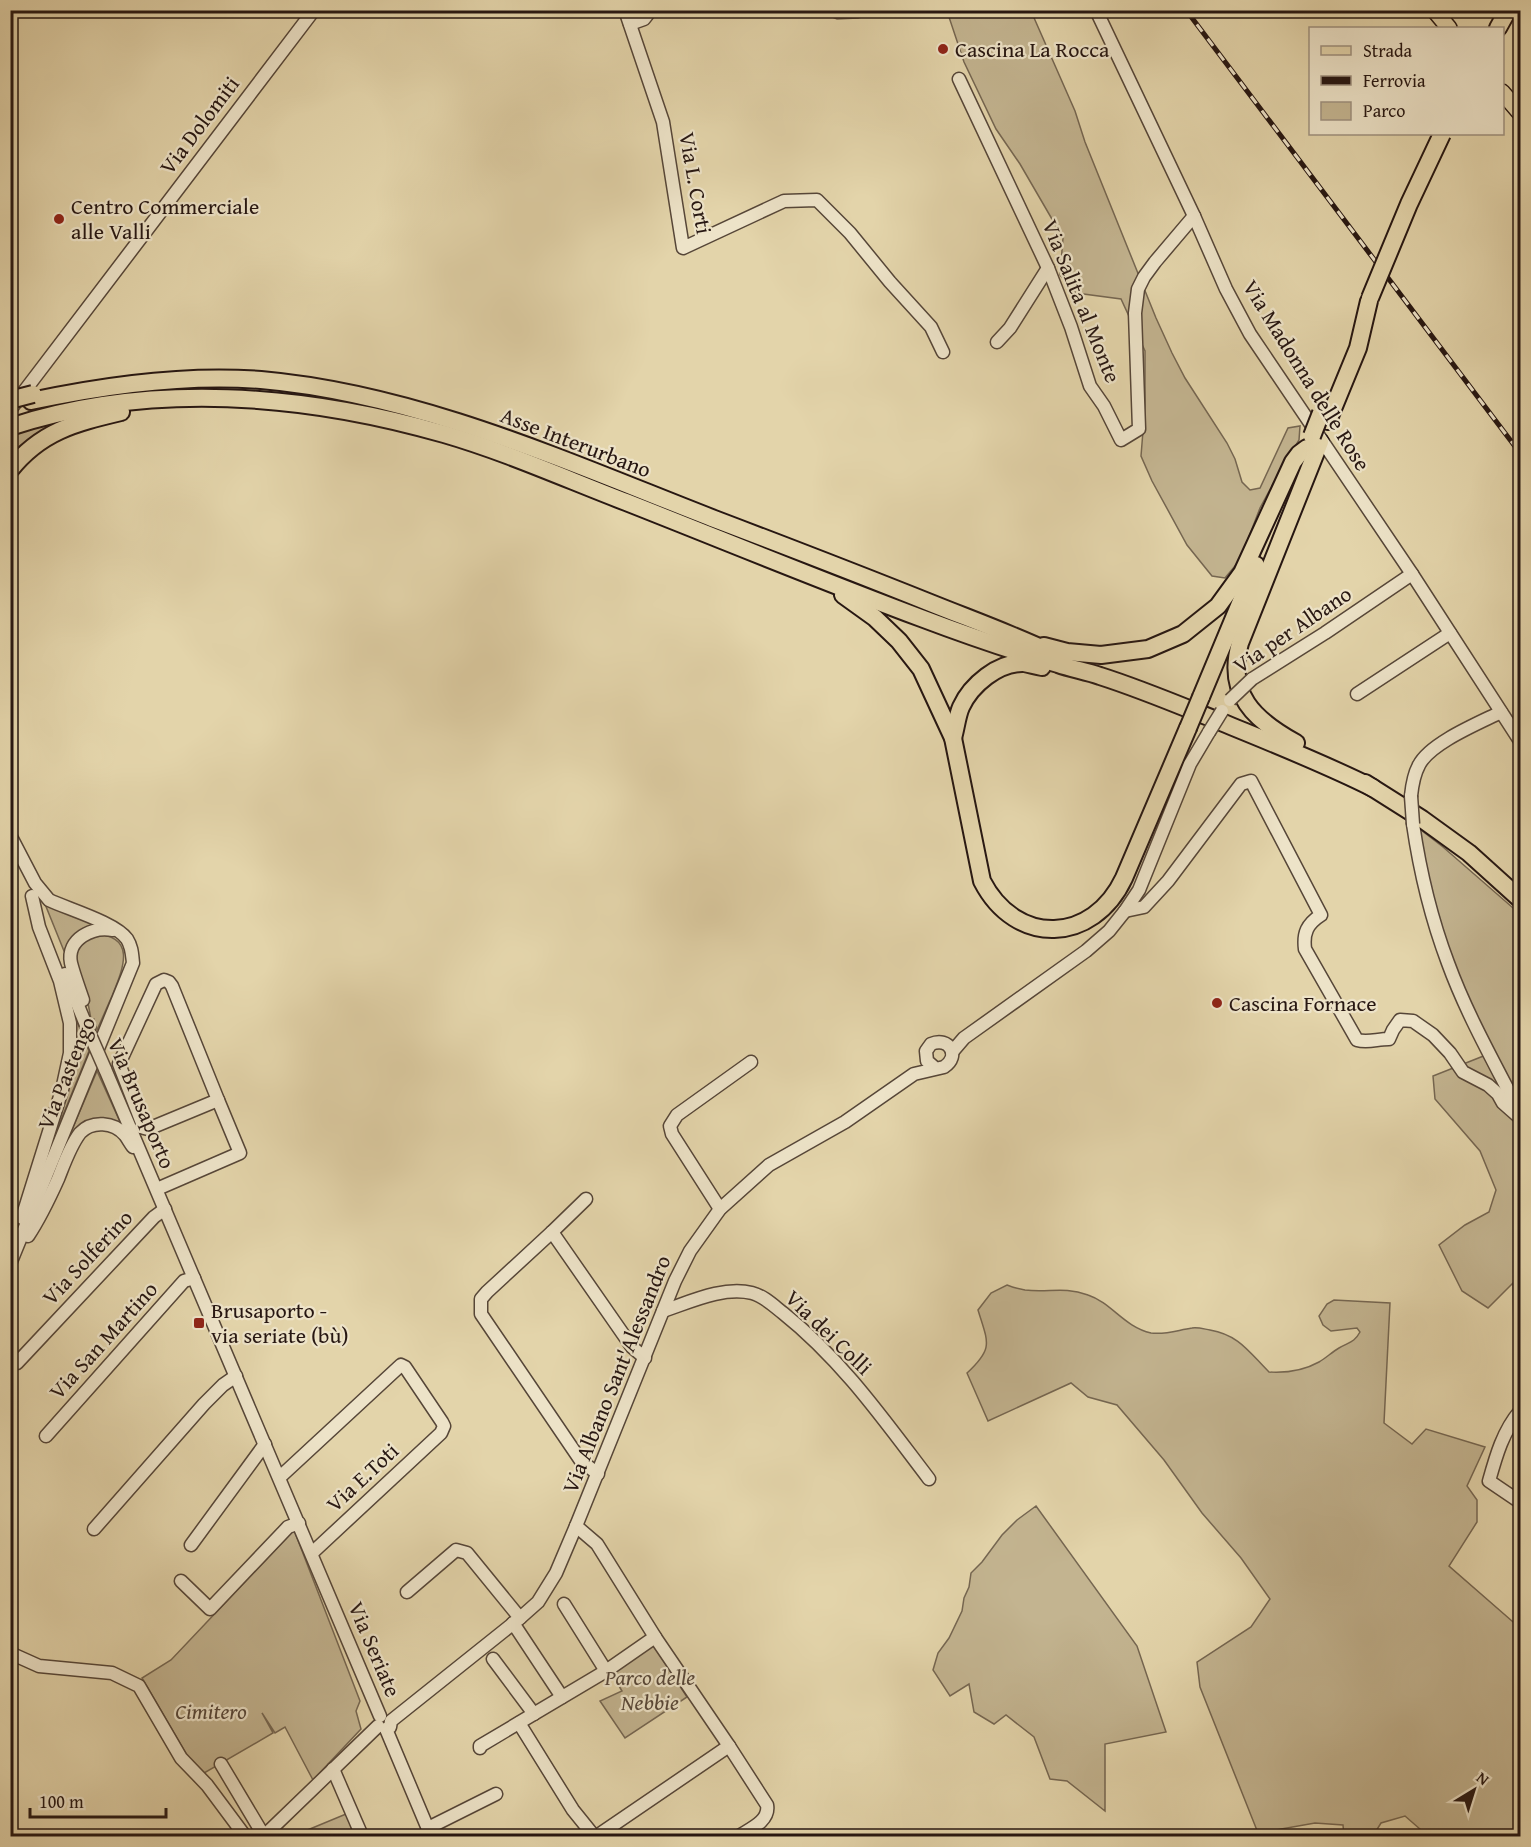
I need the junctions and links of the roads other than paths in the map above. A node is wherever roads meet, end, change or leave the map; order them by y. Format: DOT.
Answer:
graph roads {
  1 [pos="314,10"];
  2 [pos="625,10"];
  3 [pos="651,10"];
  4 [pos="1096,10"];
  5 [pos="1434,10"];
  6 [pos="1508,10"];
  7 [pos="630,24"];
  8 [pos="1448,27"];
  9 [pos="1499,27"];
  10 [pos="959,79"];
  11 [pos="1504,93"];
  12 [pos="1521,113"];
  13 [pos="1442,135"];
  14 [pos="1194,216"];
  15 [pos="1048,268"];
  16 [pos="997,342"];
  17 [pos="943,352"];
  18 [pos="32,398"];
  19 [pos="205,398"];
  20 [pos="10,400"];
  21 [pos="12,417"];
  22 [pos="1313,442"];
  23 [pos="16,463"];
  24 [pos="689,527"];
  25 [pos="1412,574"];
  26 [pos="1450,633"];
  27 [pos="1031,643"];
  28 [pos="1099,676"];
  29 [pos="1357,694"];
  30 [pos="1164,700"];
  31 [pos="1501,712"];
  32 [pos="1518,733"];
  33 [pos="953,738"];
  34 [pos="1373,788"];
  35 [pos="10,835"];
  36 [pos="10,846"];
  37 [pos="32,896"];
  38 [pos="1521,899"];
  39 [pos="1125,911"];
  40 [pos="120,932"];
  41 [pos="90,1034"];
  42 [pos="964,1038"];
  43 [pos="944,1042"];
  44 [pos="952,1052"];
  45 [pos="925,1055"];
  46 [pos="751,1062"];
  47 [pos="936,1068"];
  48 [pos="914,1074"];
  49 [pos="218,1100"];
  50 [pos="1521,1115"];
  51 [pos="155,1184"];
  52 [pos="586,1198"];
  53 [pos="165,1209"];
  54 [pos="720,1209"];
  55 [pos="552,1232"];
  56 [pos="12,1260"];
  57 [pos="194,1278"];
  58 [pos="663,1311"];
  59 [pos="645,1358"];
  60 [pos="17,1363"];
  61 [pos="236,1376"];
  62 [pos="1521,1411"];
  63 [pos="46,1436"];
  64 [pos="265,1444"];
  65 [pos="598,1474"];
  66 [pos="280,1477"];
  67 [pos="929,1479"];
  68 [pos="1521,1502"];
  69 [pos="299,1523"];
  70 [pos="576,1526"];
  71 [pos="94,1529"];
  72 [pos="191,1545"];
  73 [pos="312,1553"];
  74 [pos="181,1581"];
  75 [pos="407,1592"];
  76 [pos="331,1598"];
  77 [pos="564,1604"];
  78 [pos="516,1620"];
  79 [pos="655,1637"];
  80 [pos="10,1653"];
  81 [pos="493,1659"];
  82 [pos="606,1671"];
  83 [pos="562,1697"];
  84 [pos="534,1714"];
  85 [pos="384,1723"];
  86 [pos="519,1723"];
  87 [pos="729,1746"];
  88 [pos="480,1748"];
  89 [pos="221,1764"];
  90 [pos="333,1769"];
  91 [pos="496,1794"];
  92 [pos="430,1832"];
  93 [pos="245,1836"];
  94 [pos="264,1836"];
  95 [pos="362,1836"];
  96 [pos="595,1836"];
  97 [pos="739,1836"];
  1 -- 21 [label="street, Via Dolomiti"];
  2 -- 7 [label="street, Via L. Corti"];
  3 -- 7 [label="street"];
  4 -- 14 [label="street, Via Madonna delle Rose"];
  5 -- 8 [label="main road"];
  6 -- 9 [label="highway"];
  7 -- 17 [label="street, Via L. Corti"];
  10 -- 15 [label="street, Via Salita al Monte"];
  11 -- 12 [label="main road"];
  13 -- 22 [label="highway, bridge"];
  14 -- 15 [label="street, Via Salita al Monte"];
  14 -- 25 [label="street, Via Madonna delle Rose"];
  15 -- 16 [label="street"];
  18 -- 20 [label="highway, bridge"];
  18 -- 21 [label="highway, Asse Interurbano"];
  18 -- 27 [label="highway, Asse Interurbano"];
  19 -- 21 [label="highway, Asse Interurbano"];
  19 -- 23 [label="highway"];
  19 -- 24 [label="highway, Asse Interurbano"];
  22 -- 27 [label="highway"];
  22 -- 33 [label="highway, bridge"];
  22 -- 34 [label="highway"];
  24 -- 28 [label="highway"];
  24 -- 33 [label="highway"];
  25 -- 26 [label="street, Via Madonna delle Rose"];
  25 -- 39 [label="street, Via per Albano, bridge"];
  26 -- 29 [label="street"];
  26 -- 31 [label="street, Via Madonna delle Rose"];
  27 -- 28 [label="highway, Asse Interurbano"];
  28 -- 30 [label="highway"];
  30 -- 33 [label="highway"];
  30 -- 34 [label="highway"];
  31 -- 32 [label="street, Via Madonna delle Rose"];
  31 -- 50 [label="street, bridge"];
  34 -- 38 [label="highway"];
  35 -- 40 [label="street"];
  36 -- 37 [label="street, Via Brusaporto"];
  37 -- 41 [label="street, Via Brusaporto"];
  37 -- 56 [label="street"];
  39 -- 42 [label="street"];
  39 -- 50 [label="street"];
  40 -- 41 [label="street"];
  40 -- 56 [label="street, Via Pastengo"];
  41 -- 51 [label="street, Via Brusaporto, bridge"];
  42 -- 43 [label="street"];
  42 -- 44 [label="street"];
  43 -- 44 [label="street"];
  43 -- 45 [label="street"];
  44 -- 47 [label="street"];
  45 -- 47 [label="street"];
  45 -- 48 [label="street, Via Albano Sant'Alessandro"];
  46 -- 54 [label="street"];
  47 -- 48 [label="street, Via Albano Sant'Alessandro"];
  48 -- 54 [label="street, Via Albano Sant'Alessandro"];
  49 -- 49 [label="street"];
  49 -- 51 [label="street"];
  51 -- 53 [label="street, Via Brusaporto"];
  51 -- 56 [label="street"];
  52 -- 55 [label="street"];
  53 -- 57 [label="street, Via Brusaporto"];
  53 -- 60 [label="street, Via Solferino"];
  54 -- 58 [label="street, Via Albano Sant'Alessandro"];
  55 -- 59 [label="street"];
  55 -- 65 [label="street"];
  57 -- 61 [label="street, Via Brusaporto"];
  57 -- 63 [label="street, Via San Martino"];
  58 -- 59 [label="street, Via Albano Sant'Alessandro"];
  58 -- 67 [label="street, Via dei Colli"];
  59 -- 65 [label="street, Via Albano Sant'Alessandro"];
  61 -- 64 [label="street, Via Brusaporto"];
  61 -- 71 [label="street"];
  62 -- 68 [label="street"];
  64 -- 66 [label="street, Via Brusaporto"];
  64 -- 72 [label="street"];
  65 -- 70 [label="street, Via Albano Sant'Alessandro"];
  66 -- 69 [label="street, Via Brusaporto"];
  66 -- 73 [label="street, Via E.Toti"];
  69 -- 73 [label="street, Via Brusaporto"];
  69 -- 74 [label="street"];
  70 -- 78 [label="street, Via Albano Sant'Alessandro"];
  70 -- 79 [label="street"];
  73 -- 76 [label="street, Via Brusaporto"];
  75 -- 78 [label="street"];
  76 -- 85 [label="street, Via Seriate"];
  77 -- 82 [label="street"];
  78 -- 83 [label="street"];
  78 -- 85 [label="street, Via Albano Sant'Alessandro"];
  79 -- 82 [label="street"];
  79 -- 87 [label="street"];
  80 -- 93 [label="street"];
  81 -- 84 [label="street"];
  82 -- 83 [label="street"];
  83 -- 84 [label="street"];
  84 -- 86 [label="street"];
  85 -- 90 [label="street, Via Albano Sant'Alessandro"];
  85 -- 92 [label="street, Via Seriate"];
  86 -- 88 [label="street"];
  86 -- 96 [label="street"];
  87 -- 96 [label="street"];
  87 -- 97 [label="street"];
  89 -- 94 [label="street"];
  90 -- 94 [label="street, Via Albano Sant'Alessandro"];
  90 -- 95 [label="street"];
  91 -- 92 [label="street"];
}
